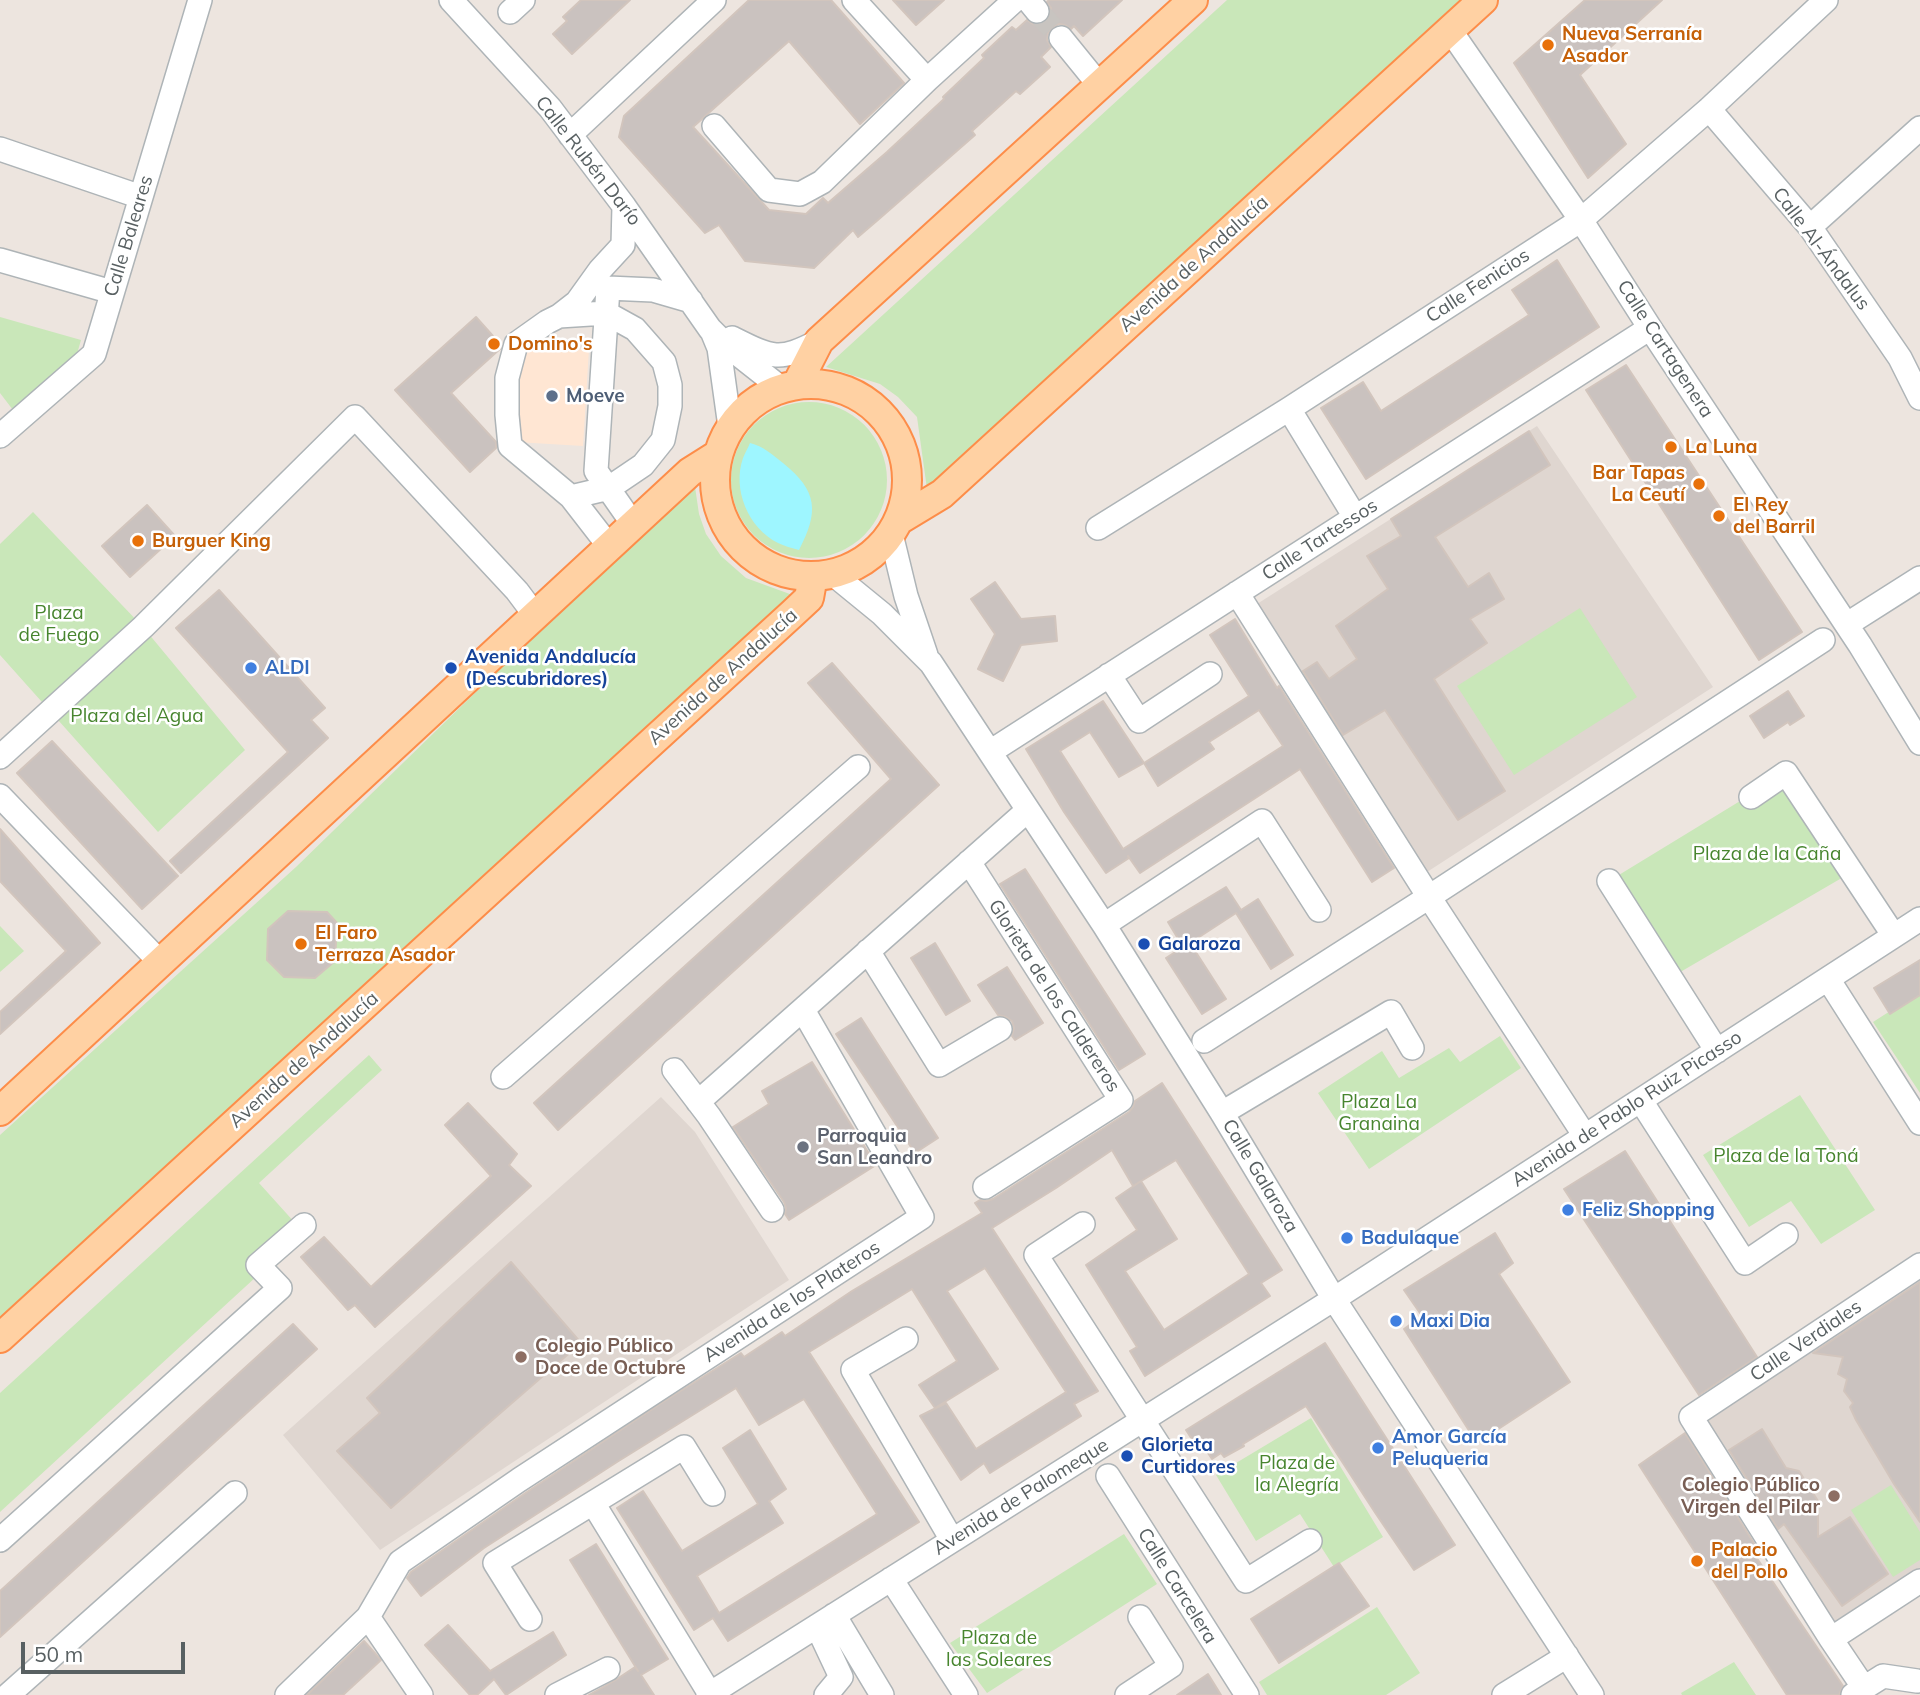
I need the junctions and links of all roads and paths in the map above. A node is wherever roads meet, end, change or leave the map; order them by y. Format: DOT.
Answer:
graph roads {
  1 [pos="200,0"];
  2 [pos="451,0"];
  3 [pos="714,0"];
  4 [pos="854,0"];
  5 [pos="1015,0"];
  6 [pos="1194,0"];
  7 [pos="1483,0"];
  8 [pos="1826,0"];
  9 [pos="1450,30"];
  10 [pos="1061,38"];
  11 [pos="927,80"];
  12 [pos="1100,86"];
  13 [pos="1709,109"];
  14 [pos="714,126"];
  15 [pos="1920,128"];
  16 [pos="570,135"];
  17 [pos="0,149"];
  18 [pos="141,197"];
  19 [pos="624,206"];
  20 [pos="1581,220"];
  21 [pos="1810,227"];
  22 [pos="0,260"];
  23 [pos="112,292"];
  24 [pos="691,301"];
  25 [pos="606,313"];
  26 [pos="559,316"];
  27 [pos="1650,328"];
  28 [pos="712,331"];
  29 [pos="820,341"];
  30 [pos="789,386"];
  31 [pos="1920,398"];
  32 [pos="1289,409"];
  33 [pos="730,427"];
  34 [pos="0,436"];
  35 [pos="717,455"];
  36 [pos="609,488"];
  37 [pos="571,497"];
  38 [pos="1355,517"];
  39 [pos="633,524"];
  40 [pos="895,527"];
  41 [pos="1098,528"];
  42 [pos="609,546"];
  43 [pos="823,575"];
  44 [pos="1920,578"];
  45 [pos="1237,593"];
  46 [pos="535,615"];
  47 [pos="1857,618"];
  48 [pos="1823,640"];
  49 [pos="927,658"];
  50 [pos="1210,674"];
  51 [pos="1109,675"];
  52 [pos="1920,743"];
  53 [pos="990,752"];
  54 [pos="0,757"];
  55 [pos="858,767"];
  56 [pos="0,796"];
  57 [pos="1751,797"];
  58 [pos="1028,810"];
  59 [pos="969,862"];
  60 [pos="1609,881"];
  61 [pos="1429,897"];
  62 [pos="1319,910"];
  63 [pos="1920,919"];
  64 [pos="1104,925"];
  65 [pos="1894,936"];
  66 [pos="868,951"];
  67 [pos="159,961"];
  68 [pos="1828,979"];
  69 [pos="803,1010"];
  70 [pos="1000,1030"];
  71 [pos="1204,1041"];
  72 [pos="1412,1048"];
  73 [pos="1717,1051"];
  74 [pos="674,1070"];
  75 [pos="503,1077"];
  76 [pos="1640,1101"];
  77 [pos="698,1102"];
  78 [pos="0,1111"];
  79 [pos="1222,1113"];
  80 [pos="1920,1123"];
  81 [pos="1585,1136"];
  82 [pos="985,1186"];
  83 [pos="772,1210"];
  84 [pos="1083,1224"];
  85 [pos="304,1225"];
  86 [pos="1786,1235"];
  87 [pos="1920,1265"];
  88 [pos="1334,1299"];
  89 [pos="0,1338"];
  90 [pos="906,1339"];
  91 [pos="1142,1420"];
  92 [pos="1108,1476"];
  93 [pos="235,1493"];
  94 [pos="713,1494"];
  95 [pos="593,1503"];
  96 [pos="0,1540"];
  97 [pos="952,1540"];
  98 [pos="1310,1541"];
  99 [pos="891,1579"];
  100 [pos="1920,1581"];
  101 [pos="368,1616"];
  102 [pos="1140,1616"];
  103 [pos="530,1619"];
  104 [pos="826,1620"];
  105 [pos="1831,1639"];
  106 [pos="1567,1656"];
  107 [pos="608,1669"];
  108 [pos="1919,1682"];
  109 [pos="1859,1691"];
  110 [pos="709,1694"];
  111 [pos="8,1695"];
  112 [pos="287,1695"];
  113 [pos="421,1695"];
  114 [pos="557,1695"];
  115 [pos="826,1695"];
  116 [pos="882,1695"];
  117 [pos="966,1695"];
  118 [pos="1127,1695"];
  119 [pos="1247,1695"];
  120 [pos="1504,1695"];
  121 [pos="1592,1695"];
  1 -- 18 [label="street, Calle Baleares"];
  2 -- 16 [label="street, Calle Rubén Darío"];
  3 -- 16 [label="street"];
  4 -- 11 [label="street"];
  5 -- 11 [label="street"];
  6 -- 12 [label="main road"];
  7 -- 9 [label="main road, Avenida de Andalucía"];
  8 -- 13 [label="street, Calle Fenicios"];
  9 -- 20 [label="street, Calle Cartagenera"];
  9 -- 40 [label="main road, Avenida de Andalucía"];
  10 -- 12 [label="street"];
  11 -- 14 [label="street"];
  12 -- 29 [label="main road"];
  13 -- 20 [label="street, Calle Fenicios"];
  13 -- 21 [label="street, Calle Al-Ándalus"];
  15 -- 21 [label="street"];
  16 -- 19 [label="street, Calle Rubén Darío"];
  17 -- 18 [label="street"];
  18 -- 23 [label="street, Calle Baleares"];
  19 -- 24 [label="street, Calle Rubén Darío"];
  19 -- 26 [label="street"];
  20 -- 27 [label="street, Calle Cartagenera"];
  20 -- 32 [label="street, Calle Fenicios"];
  21 -- 31 [label="street, Calle Al-Ándalus"];
  22 -- 23 [label="street"];
  23 -- 34 [label="street, Calle Baleares"];
  24 -- 25 [label="street"];
  24 -- 28 [label="street, Calle Rubén Darío"];
  25 -- 26 [label="street"];
  25 -- 36 [label="street"];
  25 -- 36 [label="street"];
  26 -- 37 [label="street"];
  27 -- 38 [label="street, Calle Tartessos"];
  27 -- 52 [label="street, Calle Cartagenera"];
  28 -- 29 [label="street"];
  28 -- 30 [label="street, Calle Rubén Darío"];
  28 -- 33 [label="street, Calle Rubén Darío"];
  29 -- 30 [label="main road"];
  30 -- 33 [label="main road"];
  30 -- 40 [label="main road"];
  32 -- 38 [label="street"];
  32 -- 41 [label="street, Calle Fenicios"];
  33 -- 35 [label="main road"];
  35 -- 39 [label="main road"];
  35 -- 43 [label="main road"];
  36 -- 37 [label="street"];
  36 -- 39 [label="street"];
  37 -- 42 [label="street"];
  38 -- 45 [label="street, Calle Tartessos"];
  39 -- 42 [label="main road"];
  40 -- 43 [label="main road"];
  40 -- 49 [label="street, Calle Galaroza"];
  42 -- 46 [label="main road"];
  43 -- 49 [label="street, Calle Galaroza"];
  43 -- 89 [label="main road, Avenida de Andalucía"];
  44 -- 47 [label="street"];
  45 -- 51 [label="street, Calle Tartessos"];
  45 -- 61 [label="street"];
  46 -- 54 [label="street"];
  46 -- 67 [label="main road"];
  48 -- 61 [label="street"];
  49 -- 53 [label="street, Calle Galaroza"];
  50 -- 51 [label="street"];
  51 -- 53 [label="street, Calle Tartessos"];
  53 -- 58 [label="street, Calle Galaroza"];
  55 -- 75 [label="street"];
  56 -- 67 [label="street"];
  57 -- 65 [label="street"];
  58 -- 59 [label="street"];
  58 -- 64 [label="street, Calle Galaroza"];
  59 -- 66 [label="street"];
  59 -- 82 [label="street, Glorieta de los Caldereros"];
  60 -- 73 [label="street"];
  61 -- 71 [label="street"];
  61 -- 81 [label="street"];
  62 -- 64 [label="street"];
  63 -- 65 [label="street, Avenida de Pablo Ruiz Picasso"];
  64 -- 79 [label="street, Calle Galaroza"];
  65 -- 68 [label="street, Avenida de Pablo Ruiz Picasso"];
  66 -- 69 [label="street"];
  66 -- 70 [label="street"];
  67 -- 78 [label="main road"];
  68 -- 73 [label="street, Avenida de Pablo Ruiz Picasso"];
  68 -- 80 [label="street"];
  69 -- 77 [label="street"];
  69 -- 101 [label="street, Avenida de los Plateros"];
  72 -- 79 [label="street"];
  73 -- 76 [label="street, Avenida de Pablo Ruiz Picasso"];
  74 -- 77 [label="street"];
  76 -- 81 [label="street, Avenida de Pablo Ruiz Picasso"];
  76 -- 86 [label="street"];
  77 -- 83 [label="street"];
  79 -- 88 [label="street, Calle Galaroza"];
  81 -- 88 [label="street, Avenida de Pablo Ruiz Picasso"];
  84 -- 91 [label="street"];
  85 -- 96 [label="street"];
  87 -- 105 [label="street, Calle Verdiales"];
  88 -- 91 [label="street, Avenida de Palomeque"];
  88 -- 106 [label="street, Calle Galaroza"];
  90 -- 97 [label="street"];
  91 -- 97 [label="street, Avenida de Palomeque"];
  91 -- 98 [label="street"];
  92 -- 119 [label="street, Calle Carcelera"];
  93 -- 111 [label="street"];
  94 -- 95 [label="street"];
  95 -- 103 [label="street"];
  95 -- 110 [label="street"];
  97 -- 99 [label="street, Avenida de Palomeque"];
  99 -- 104 [label="street, Avenida de Palomeque"];
  99 -- 117 [label="street"];
  100 -- 105 [label="street"];
  101 -- 112 [label="street, Avenida de los Plateros"];
  101 -- 113 [label="street"];
  102 -- 118 [label="street"];
  104 -- 110 [label="street, Avenida de Palomeque"];
  104 -- 115 [label="street"];
  104 -- 116 [label="street"];
  105 -- 109 [label="street"];
  106 -- 120 [label="street"];
  106 -- 121 [label="street, Calle Galaroza"];
  107 -- 114 [label="street"];
  108 -- 109 [label="street"];
}
